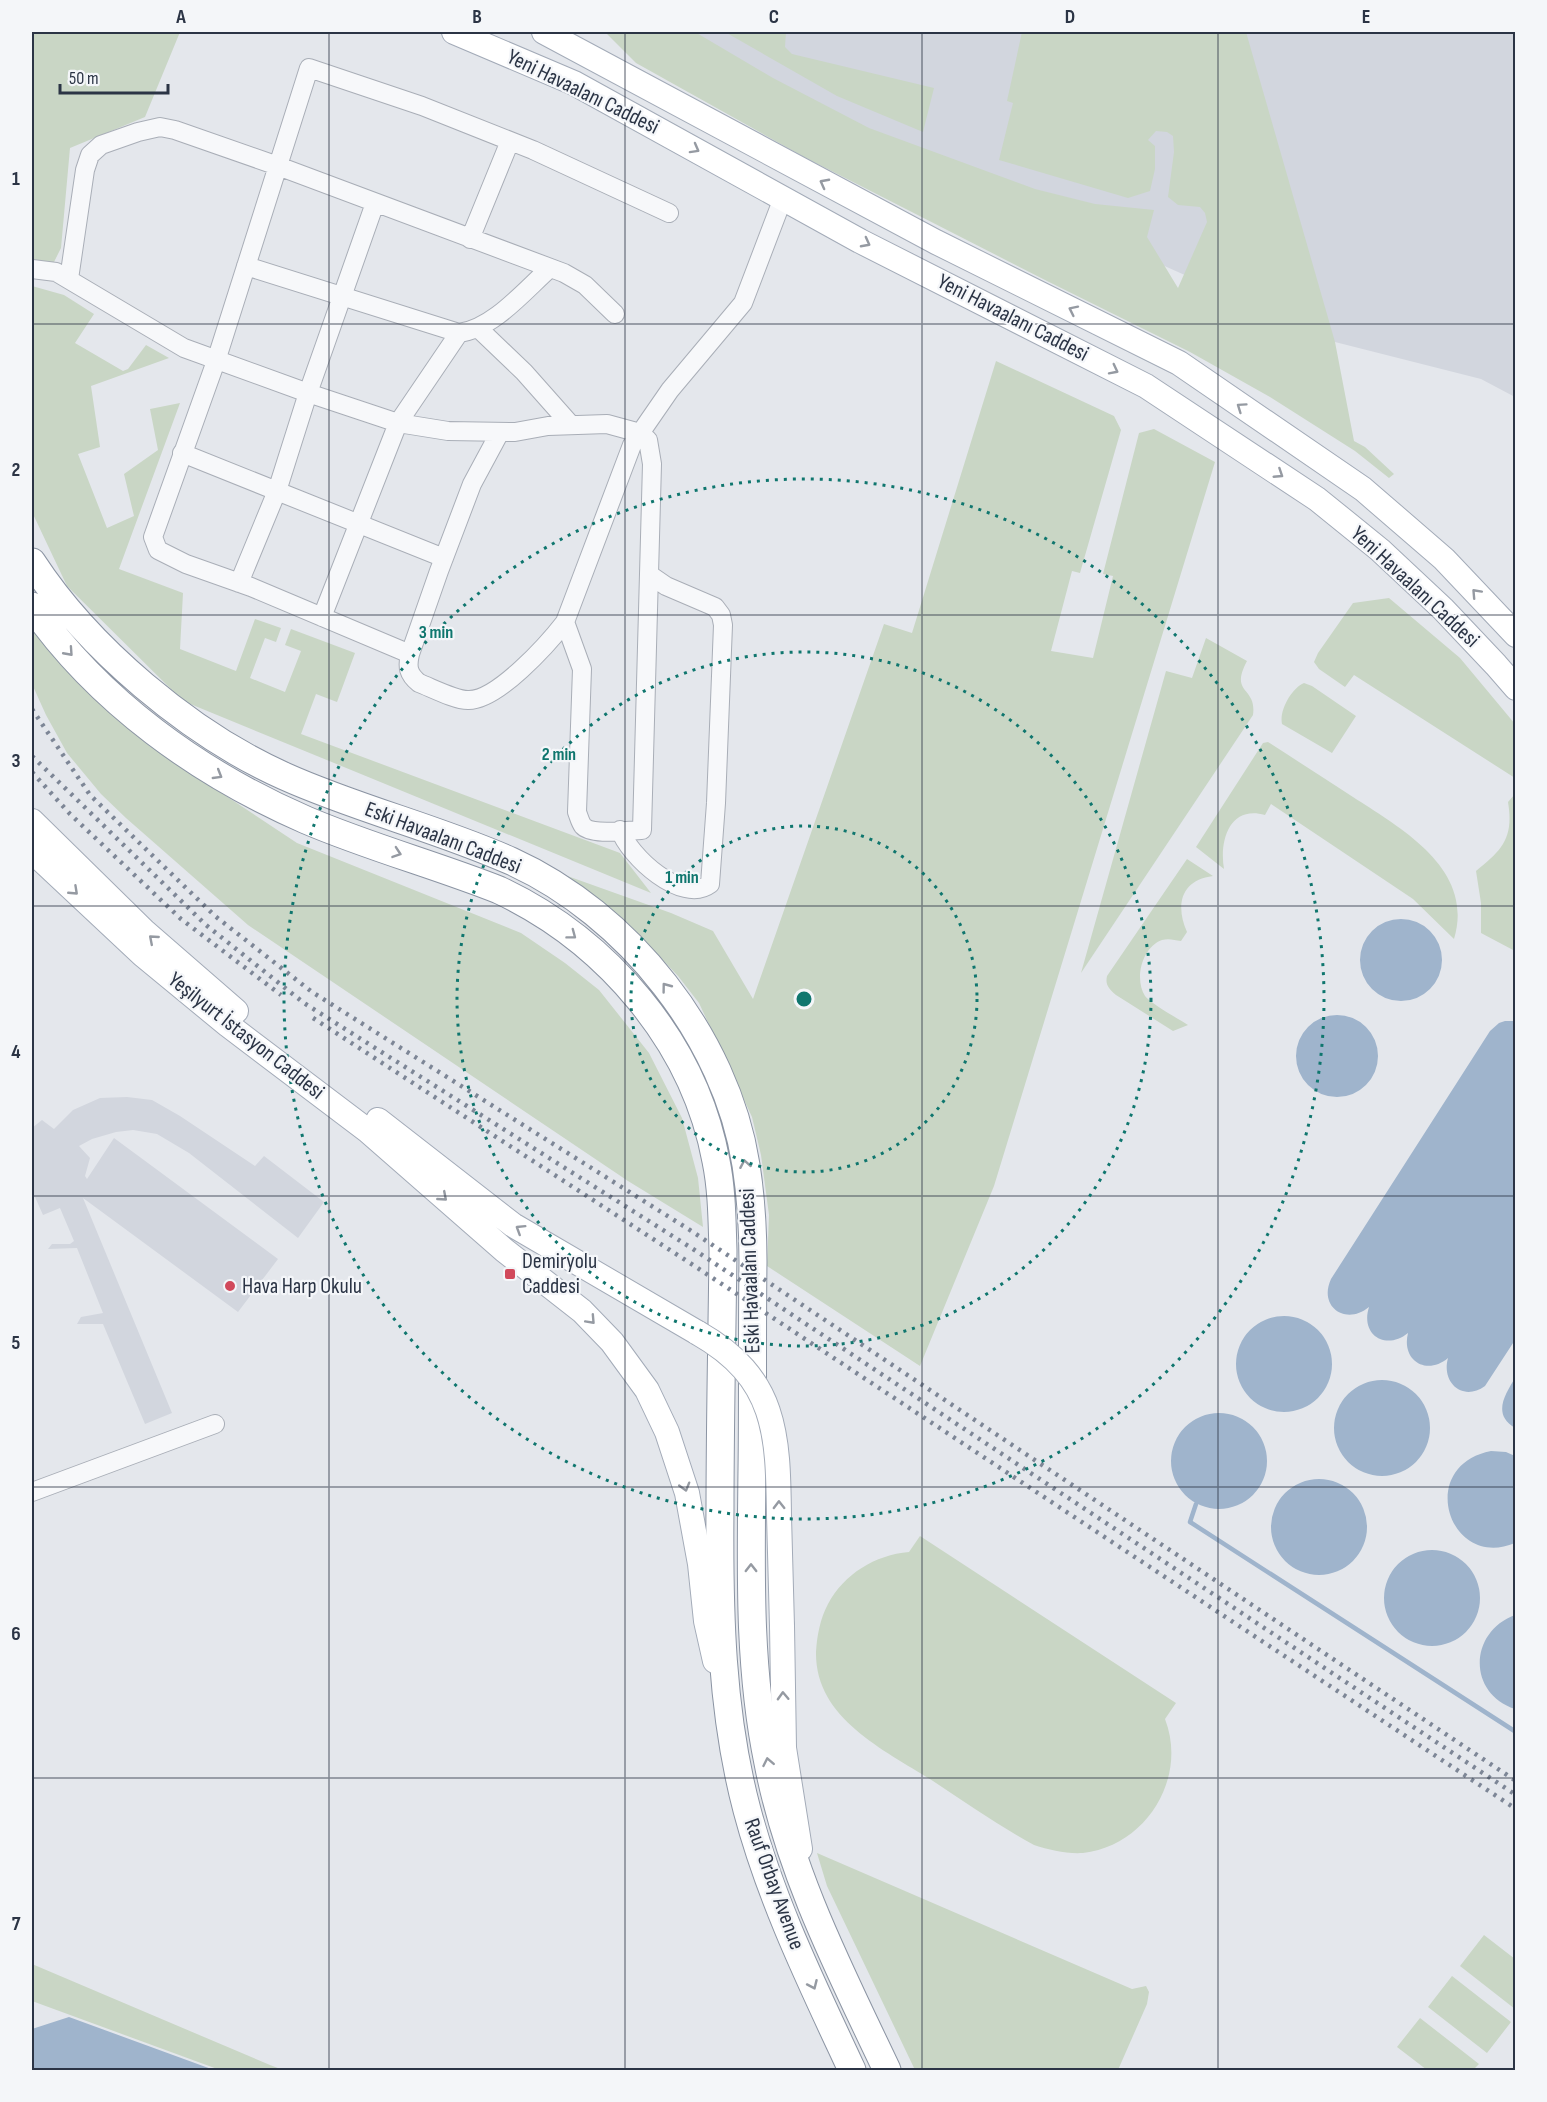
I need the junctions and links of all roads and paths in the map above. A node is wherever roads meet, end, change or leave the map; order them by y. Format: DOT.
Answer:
graph roads {
  1 [pos="454,32"];
  2 [pos="544,32"];
  3 [pos="510,141"];
  4 [pos="278,166"];
  5 [pos="799,170"];
  6 [pos="783,198"];
  7 [pos="375,203"];
  8 [pos="669,213"];
  9 [pos="470,238"];
  10 [pos="936,242"];
  11 [pos="246,266"];
  12 [pos="550,268"];
  13 [pos="32,269"];
  14 [pos="920,271"];
  15 [pos="69,279"];
  16 [pos="342,296"];
  17 [pos="615,314"];
  18 [pos="478,328"];
  19 [pos="459,333"];
  20 [pos="216,361"];
  21 [pos="308,393"];
  22 [pos="398,423"];
  23 [pos="570,425"];
  24 [pos="500,432"];
  25 [pos="640,432"];
  26 [pos="182,453"];
  27 [pos="277,491"];
  28 [pos="358,524"];
  29 [pos="444,558"];
  30 [pos="32,562"];
  31 [pos="650,575"];
  32 [pos="239,583"];
  33 [pos="32,606"];
  34 [pos="322,617"];
  35 [pos="566,622"];
  36 [pos="1515,636"];
  37 [pos="410,654"];
  38 [pos="1515,688"];
  39 [pos="32,821"];
  40 [pos="620,830"];
  41 [pos="37,851"];
  42 [pos="215,1424"];
  43 [pos="32,1492"];
  44 [pos="725,1689"];
  45 [pos="801,1879"];
  46 [pos="852,2070"];
  47 [pos="887,2070"];
  1 -- 6 [label="main road, Yeni Havaalanı Caddesi, one-way"];
  2 -- 5 [label="main road, Yeni Havaalanı Caddesi"];
  3 -- 4 [label="street"];
  3 -- 8 [label="street"];
  3 -- 9 [label="street"];
  4 -- 7 [label="street"];
  4 -- 11 [label="street"];
  4 -- 15 [label="street"];
  5 -- 6 [label="main road"];
  10 -- 5 [label="main road, Yeni Havaalanı Caddesi, one-way"];
  6 -- 14 [label="main road, Yeni Havaalanı Caddesi, one-way"];
  6 -- 25 [label="street"];
  7 -- 9 [label="street"];
  7 -- 16 [label="street"];
  9 -- 12 [label="street"];
  10 -- 14 [label="main road"];
  36 -- 10 [label="main road, Yeni Havaalanı Caddesi, one-way"];
  11 -- 16 [label="street"];
  11 -- 20 [label="street"];
  12 -- 17 [label="street"];
  12 -- 18 [label="street"];
  13 -- 15 [label="street"];
  14 -- 38 [label="main road, Yeni Havaalanı Caddesi, one-way"];
  15 -- 20 [label="street"];
  16 -- 19 [label="street"];
  16 -- 21 [label="street"];
  18 -- 19 [label="street"];
  18 -- 23 [label="street"];
  19 -- 22 [label="street"];
  20 -- 21 [label="street"];
  20 -- 26 [label="street"];
  21 -- 22 [label="street"];
  21 -- 27 [label="street"];
  22 -- 24 [label="street"];
  22 -- 28 [label="street"];
  23 -- 24 [label="street"];
  23 -- 25 [label="street"];
  24 -- 29 [label="street"];
  25 -- 31 [label="street"];
  25 -- 35 [label="street"];
  26 -- 27 [label="street"];
  26 -- 32 [label="street"];
  27 -- 28 [label="street"];
  27 -- 32 [label="street"];
  28 -- 29 [label="street"];
  28 -- 34 [label="street"];
  29 -- 37 [label="street"];
  45 -- 30 [label="highway, Eski Havaalanı Caddesi, one-way"];
  31 -- 40 [label="street"];
  31 -- 40 [label="street"];
  32 -- 34 [label="street"];
  33 -- 44 [label="highway, Eski Havaalanı Caddesi, one-way"];
  34 -- 37 [label="street"];
  35 -- 37 [label="street"];
  35 -- 40 [label="street"];
  39 -- 41 [label="main road, Yeşilyurt İstasyon Caddesi"];
  41 -- 44 [label="main road, Yeşilyurt İstasyon Caddesi, one-way"];
  45 -- 41 [label="main road, Yeşilyurt İstasyon Caddesi, one-way, bridge"];
  42 -- 43 [label="street"];
  44 -- 46 [label="highway, Rauf Orbay Avenue, one-way"];
  45 -- 47 [label="highway, Rauf Orbay Avenue"];
}
